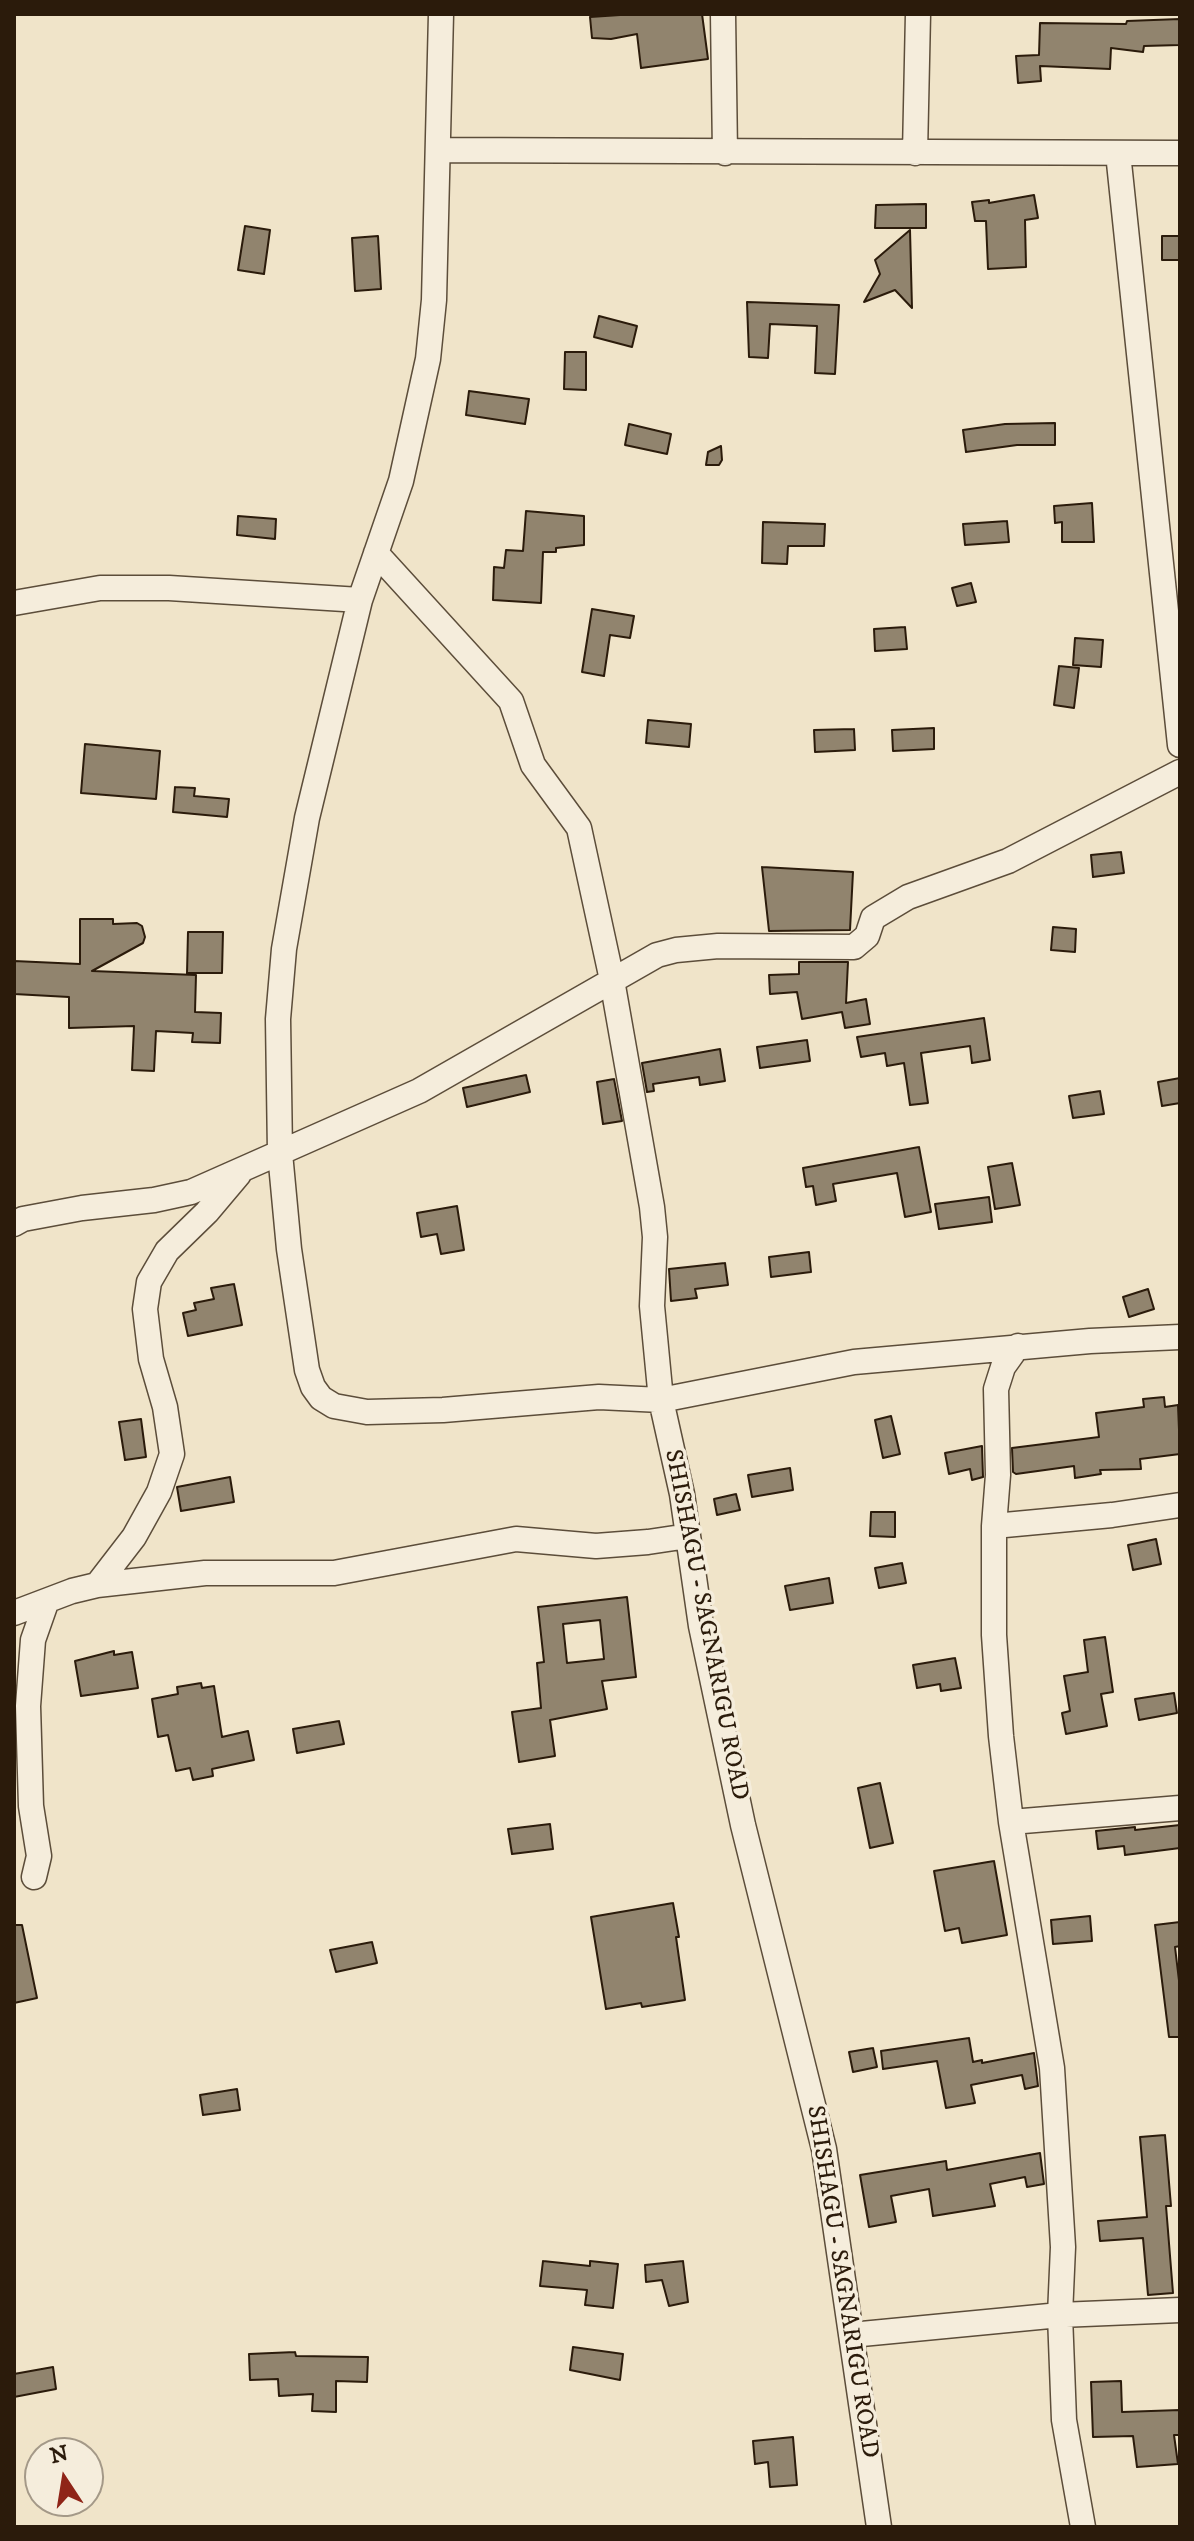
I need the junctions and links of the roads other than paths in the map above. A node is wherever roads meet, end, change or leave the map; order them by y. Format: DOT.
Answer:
graph roads {
  1 [pos="441,14"];
  2 [pos="723,14"];
  3 [pos="918,14"];
  4 [pos="438,150"];
  5 [pos="725,153"];
  6 [pos="915,153"];
  7 [pos="1118,153"];
  8 [pos="1180,153"];
  9 [pos="376,553"];
  10 [pos="360,600"];
  11 [pos="14,603"];
  12 [pos="1180,745"];
  13 [pos="1180,772"];
  14 [pos="612,980"];
  15 [pos="280,1153"];
  16 [pos="242,1171"];
  17 [pos="14,1224"];
  18 [pos="1180,1337"];
  19 [pos="1018,1346"];
  20 [pos="661,1400"];
  21 [pos="1180,1505"];
  22 [pos="994,1526"];
  23 [pos="688,1536"];
  24 [pos="97,1585"];
  25 [pos="46,1603"];
  26 [pos="14,1613"];
  27 [pos="1180,1808"];
  28 [pos="1011,1822"];
  29 [pos="34,1877"];
  30 [pos="1180,2310"];
  31 [pos="1060,2315"];
  32 [pos="851,2335"];
  33 [pos="879,2527"];
  34 [pos="1083,2527"];
  1 -- 4 [label="street"];
  2 -- 5 [label="street"];
  3 -- 6 [label="street"];
  4 -- 5 [label="street"];
  4 -- 9 [label="street"];
  5 -- 6 [label="street"];
  6 -- 7 [label="street"];
  7 -- 8 [label="street"];
  7 -- 12 [label="street"];
  9 -- 10 [label="street"];
  9 -- 14 [label="street, SHISHAGU - SAGNARIGU ROAD"];
  10 -- 11 [label="street"];
  10 -- 15 [label="street"];
  13 -- 14 [label="street"];
  14 -- 15 [label="street"];
  14 -- 20 [label="street, SHISHAGU - SAGNARIGU ROAD"];
  15 -- 16 [label="street"];
  15 -- 20 [label="street"];
  16 -- 17 [label="street"];
  16 -- 24 [label="street"];
  18 -- 19 [label="street"];
  19 -- 20 [label="street"];
  19 -- 22 [label="street"];
  20 -- 23 [label="street, SHISHAGU - SAGNARIGU ROAD"];
  21 -- 22 [label="street"];
  22 -- 28 [label="street"];
  23 -- 24 [label="street"];
  23 -- 32 [label="street, SHISHAGU - SAGNARIGU ROAD"];
  24 -- 25 [label="street"];
  25 -- 26 [label="street"];
  25 -- 29 [label="street"];
  27 -- 28 [label="street"];
  28 -- 31 [label="street"];
  30 -- 31 [label="street"];
  31 -- 32 [label="street"];
  31 -- 34 [label="street"];
  32 -- 33 [label="street, SHISHAGU - SAGNARIGU ROAD"];
}
